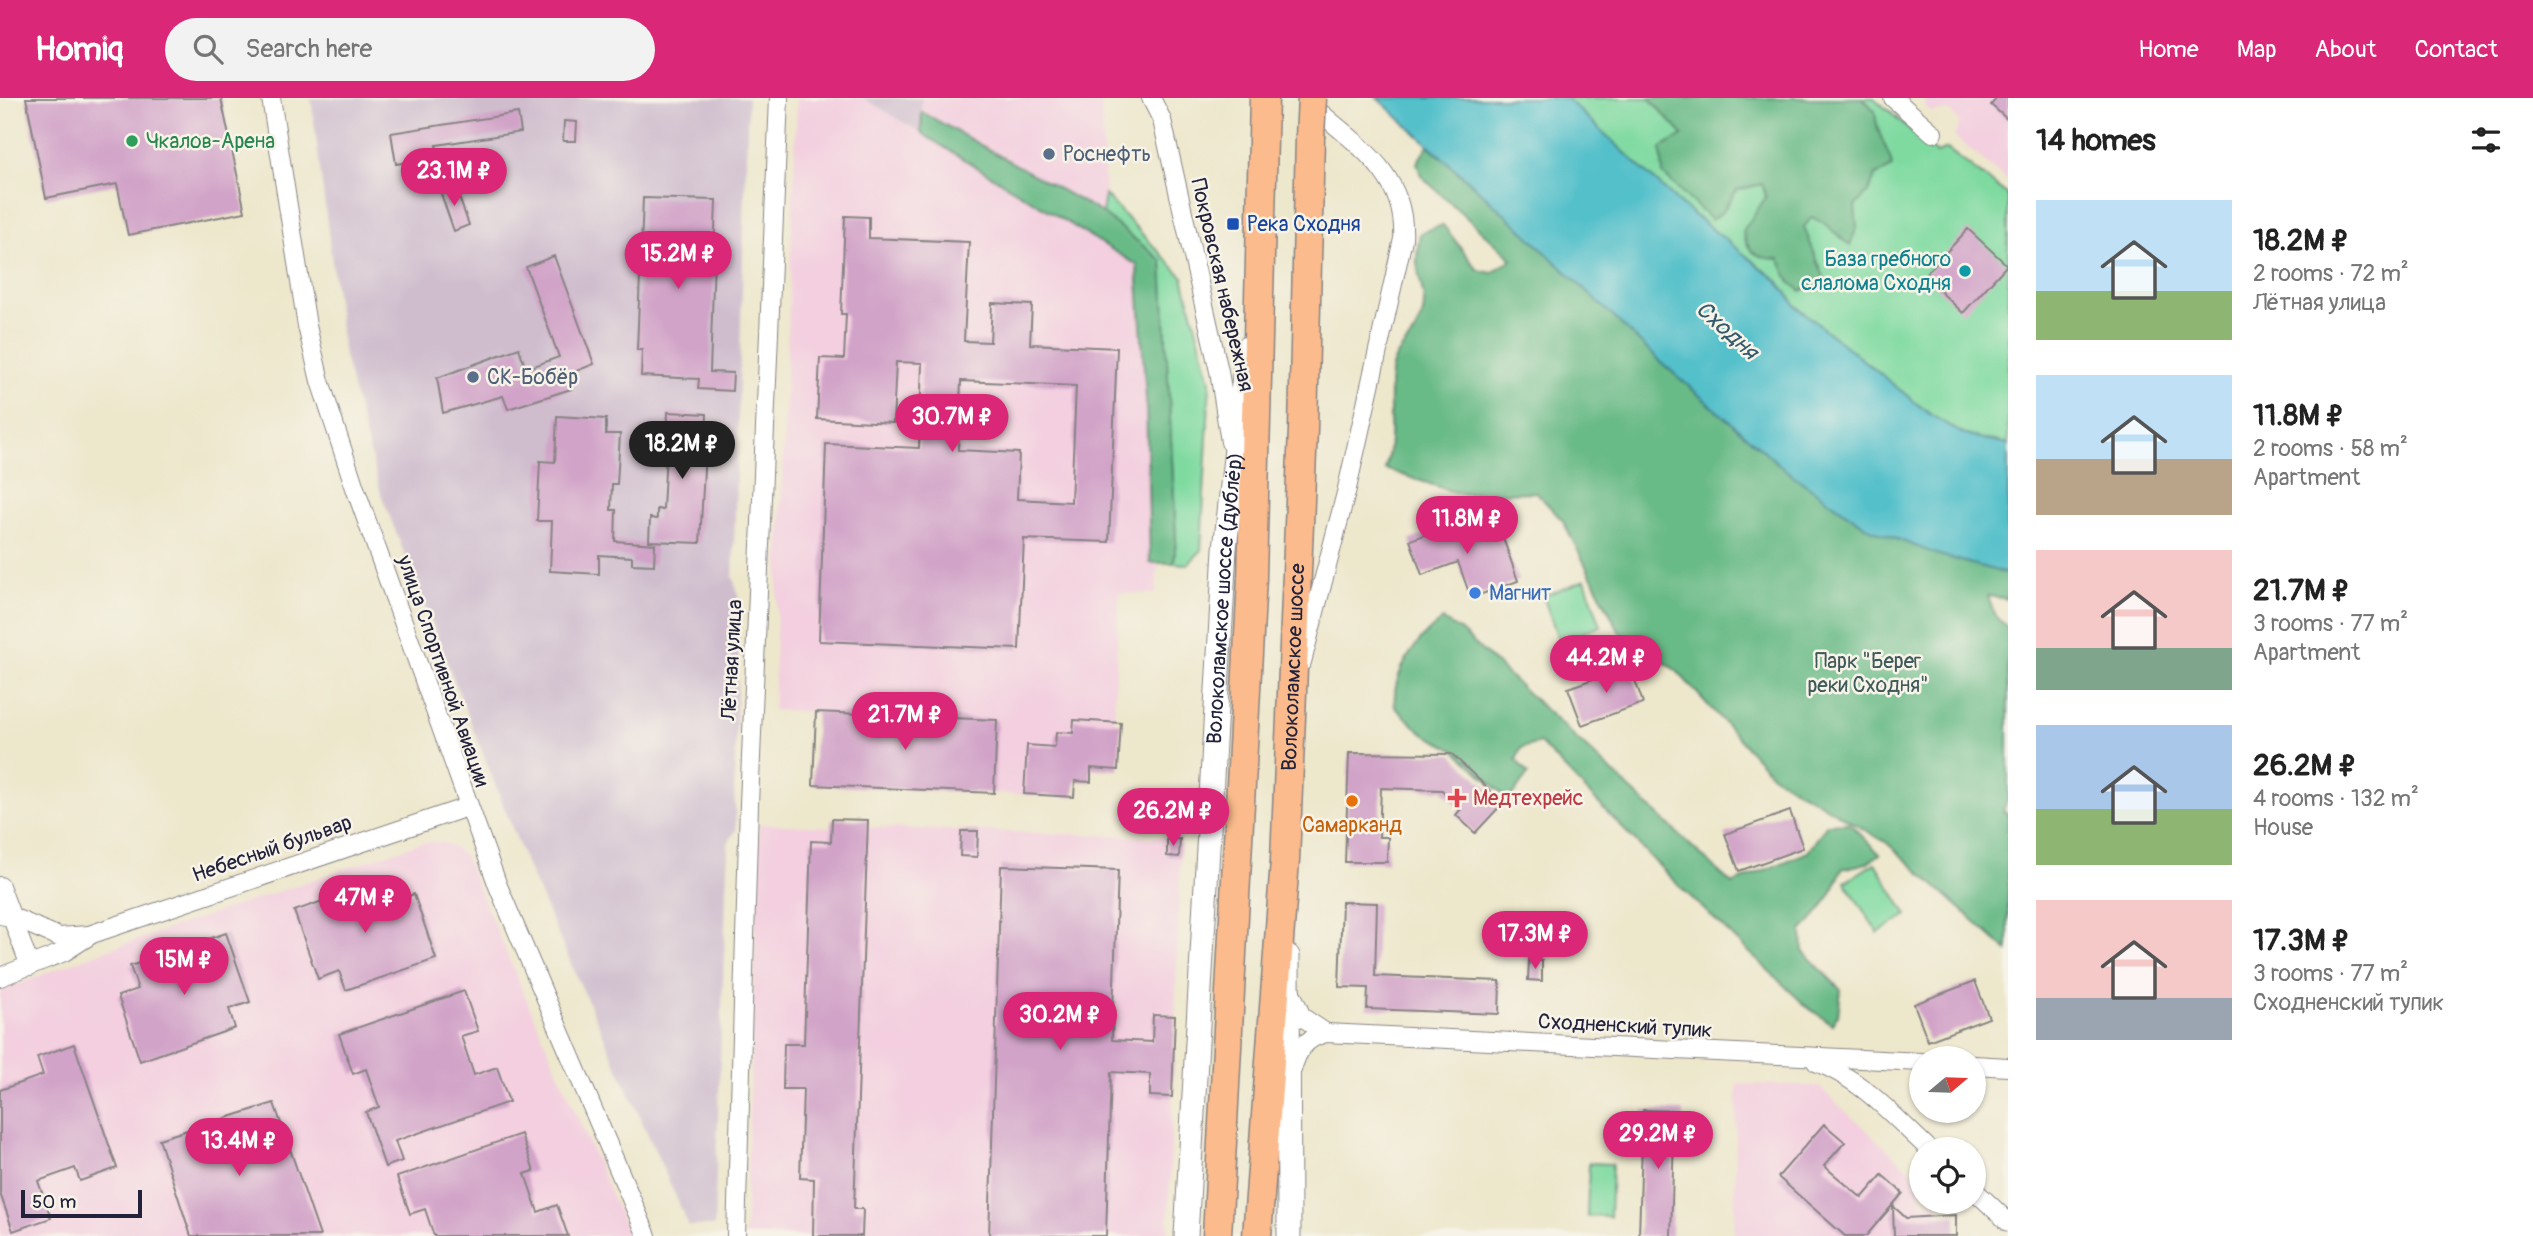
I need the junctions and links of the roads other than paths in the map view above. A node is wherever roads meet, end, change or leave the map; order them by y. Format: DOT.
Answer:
graph roads {
  1 [pos="271,98"];
  2 [pos="779,98"];
  3 [pos="1151,98"];
  4 [pos="1264,98"];
  5 [pos="1303,98"];
  6 [pos="1312,98"];
  7 [pos="1893,98"];
  8 [pos="1933,133"];
  9 [pos="1260,255"];
  10 [pos="1232,484"];
  11 [pos="1292,703"];
  12 [pos="467,807"];
  13 [pos="1285,860"];
  14 [pos="0,886"];
  15 [pos="6,916"];
  16 [pos="92,934"];
  17 [pos="30,966"];
  18 [pos="0,977"];
  19 [pos="1290,990"];
  20 [pos="1326,1033"];
  21 [pos="1806,1058"];
  22 [pos="1909,1062"];
  23 [pos="1986,1066"];
  24 [pos="2008,1067"];
  25 [pos="1290,1078"];
  26 [pos="1916,1137"];
  27 [pos="1986,1201"];
  28 [pos="2008,1222"];
  29 [pos="734,1232"];
  30 [pos="647,1235"];
  31 [pos="1186,1236"];
  32 [pos="1217,1236"];
  33 [pos="1257,1236"];
  34 [pos="1289,1236"];
  1 -- 12 [label="street, улица Спортивной Авиации"];
  2 -- 29 [label="street, Лётная улица"];
  3 -- 10 [label="street, Покровская набережная"];
  4 -- 9 [label="main road"];
  5 -- 11 [label="street"];
  6 -- 11 [label="main road, Волоколамское шоссе, bridge"];
  7 -- 8 [label="street"];
  9 -- 10 [label="street, Волоколамское шоссе (дублёр)"];
  9 -- 32 [label="main road"];
  10 -- 31 [label="street, Волоколамское шоссе (дублёр)"];
  11 -- 13 [label="main road, Волоколамское шоссе"];
  12 -- 16 [label="street, Небесный бульвар"];
  12 -- 30 [label="street, улица Спортивной Авиации"];
  13 -- 19 [label="street"];
  13 -- 33 [label="main road, Волоколамское шоссе"];
  14 -- 15 [label="street"];
  15 -- 16 [label="street, Небесный бульвар"];
  15 -- 17 [label="street"];
  16 -- 17 [label="street, Небесный бульвар"];
  17 -- 18 [label="street, Небесный бульвар"];
  19 -- 20 [label="street"];
  19 -- 25 [label="street"];
  20 -- 21 [label="street, Сходненский тупик"];
  20 -- 25 [label="street"];
  21 -- 22 [label="street, Сходненский тупик"];
  21 -- 26 [label="street"];
  23 -- 24 [label="street"];
  25 -- 34 [label="street"];
  27 -- 28 [label="street"];
}
